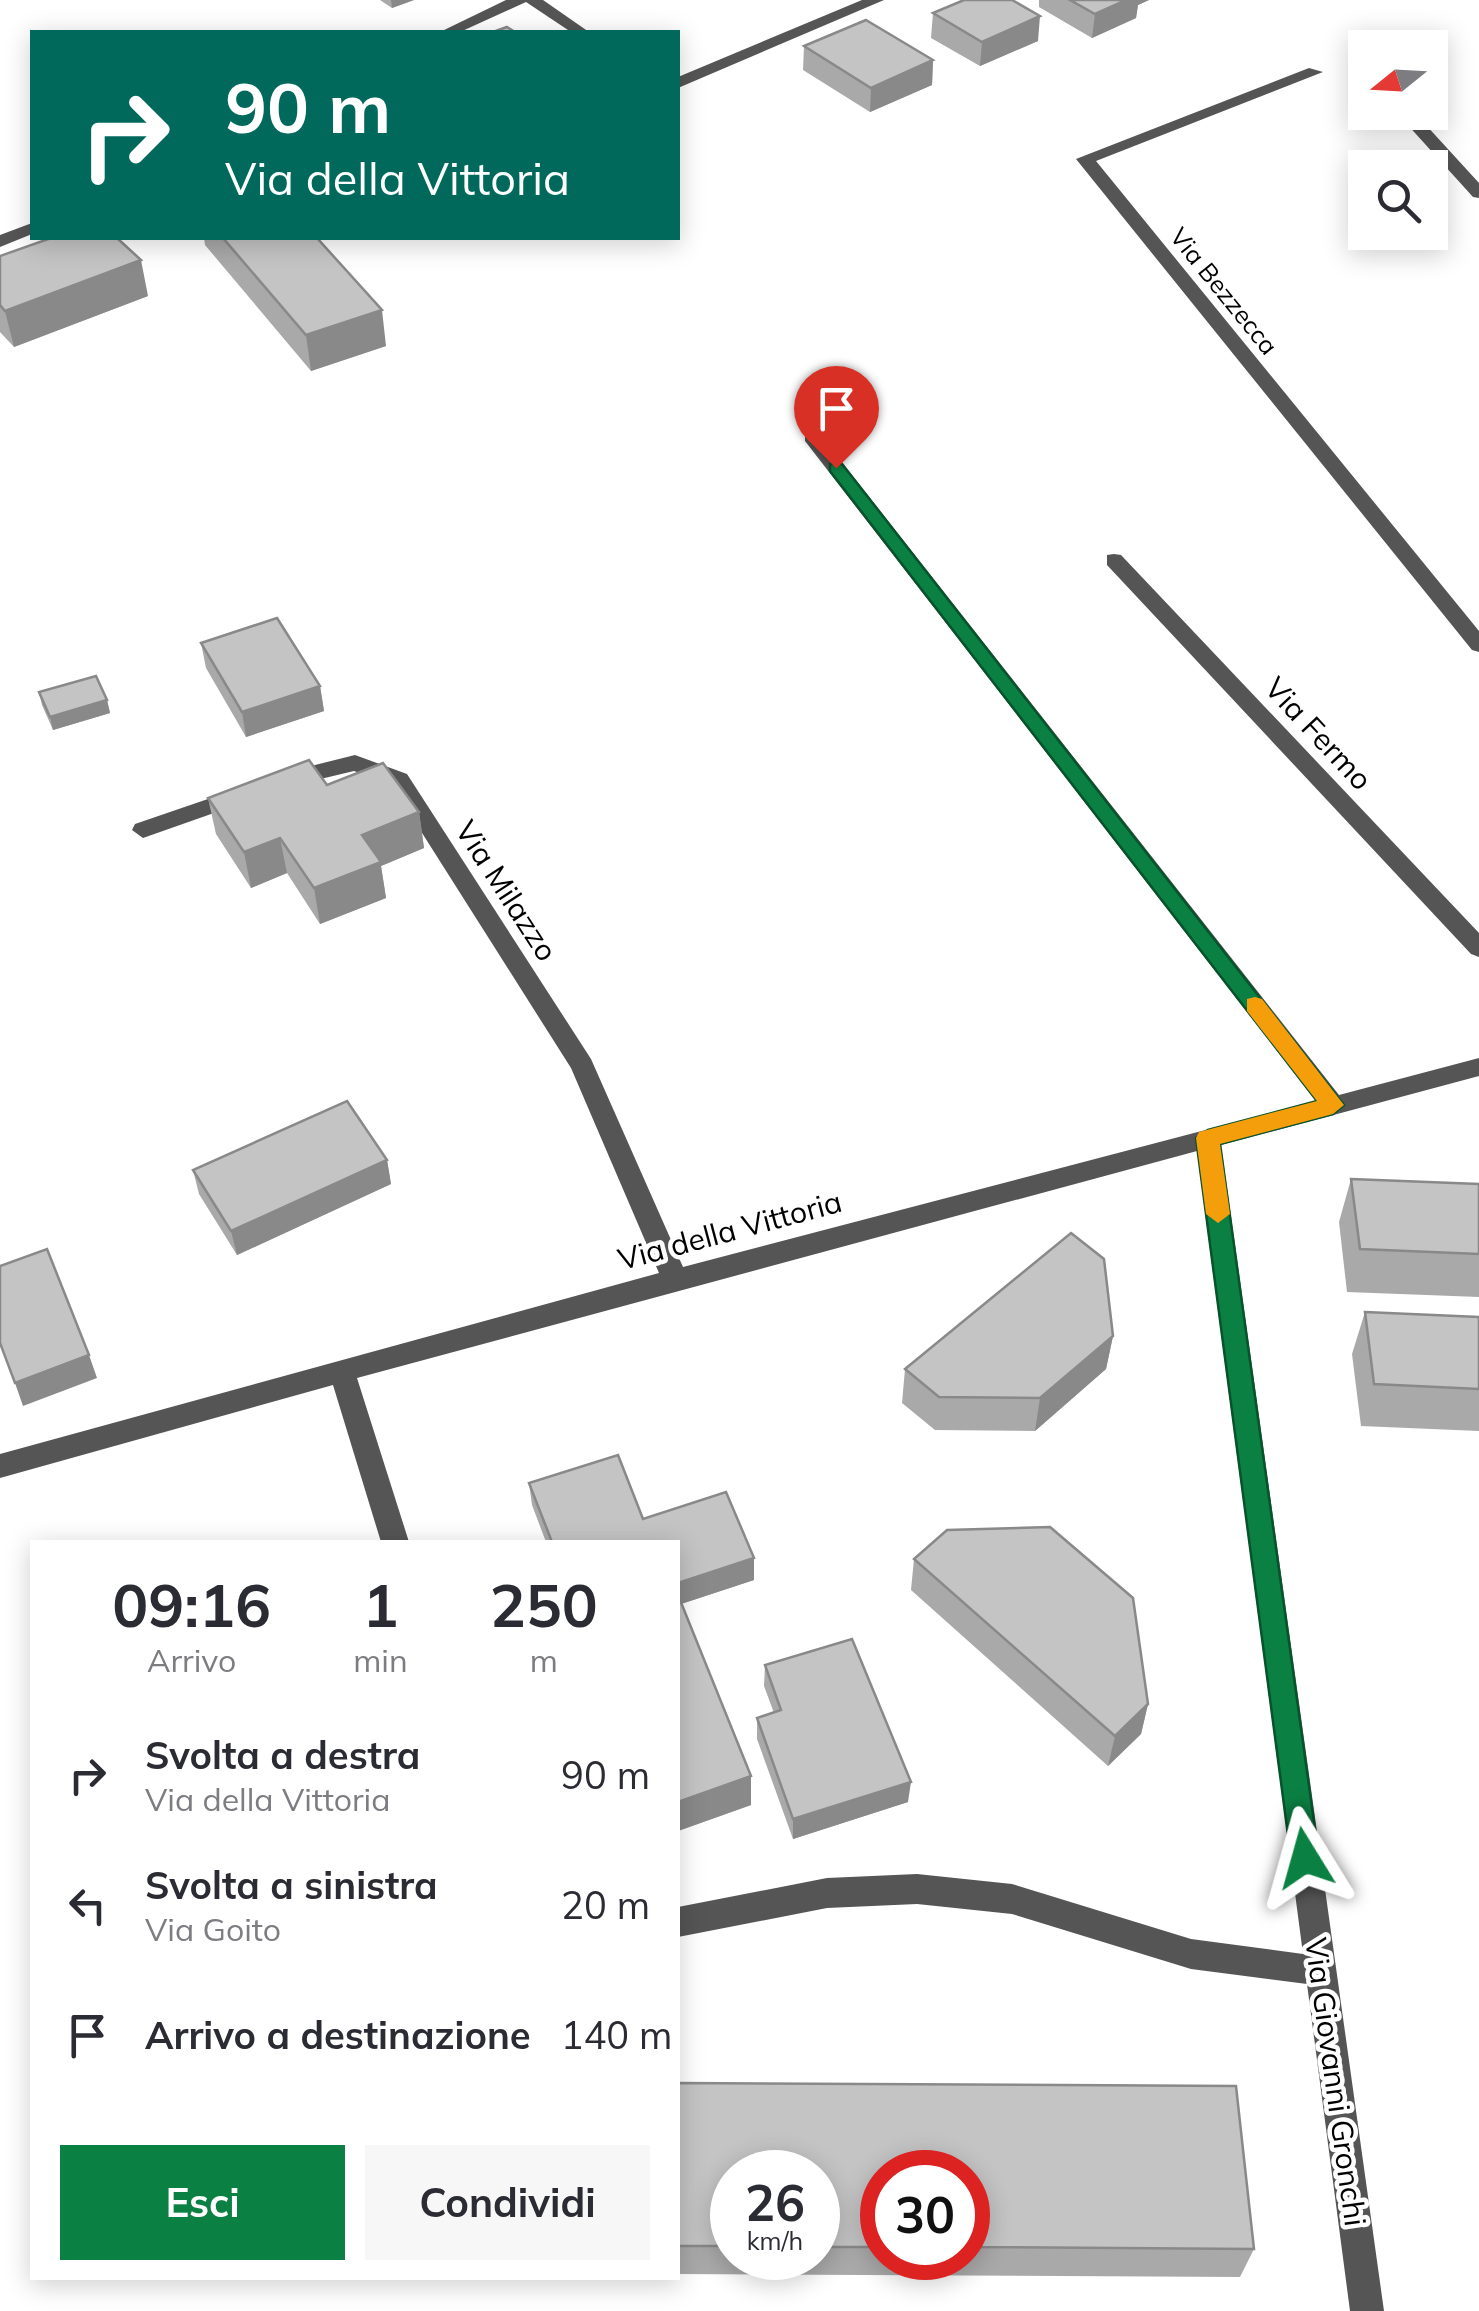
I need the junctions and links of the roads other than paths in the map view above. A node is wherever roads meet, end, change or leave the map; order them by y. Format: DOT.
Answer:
graph roads {
  1 [pos="519,0"];
  2 [pos="532,0"];
  3 [pos="876,0"];
  4 [pos="452,30"];
  5 [pos="579,30"];
  6 [pos="1315,72"];
  7 [pos="680,82"];
  8 [pos="1420,130"];
  9 [pos="1479,194"];
  10 [pos="30,229"];
  11 [pos="0,242"];
  12 [pos="812,437"];
  13 [pos="1114,560"];
  14 [pos="1479,646"];
  15 [pos="144,830"];
  16 [pos="1479,948"];
  17 [pos="1479,1067"];
  18 [pos="1333,1105"];
  19 [pos="1208,1138"];
  20 [pos="675,1279"];
  21 [pos="342,1372"];
  22 [pos="0,1466"];
  23 [pos="393,1540"];
  24 [pos="680,1922"];
  25 [pos="1320,1972"];
  26 [pos="1366,2311"];
  1 -- 4 [label="street"];
  2 -- 5 [label="street"];
  3 -- 7 [label="street"];
  6 -- 14 [label="street, Via Bezzecca"];
  8 -- 9 [label="street"];
  10 -- 11 [label="street"];
  12 -- 18 [label="street"];
  13 -- 16 [label="street, Via Fermo"];
  15 -- 20 [label="street, Via Milazzo"];
  17 -- 18 [label="street, Via della Vittoria"];
  18 -- 19 [label="street, Via della Vittoria"];
  19 -- 20 [label="street, Via della Vittoria"];
  19 -- 25 [label="street, Via Giovanni Gronchi"];
  20 -- 21 [label="street, Via della Vittoria"];
  21 -- 22 [label="street, Via della Vittoria"];
  21 -- 23 [label="street"];
  24 -- 25 [label="street"];
  25 -- 26 [label="street, Via Giovanni Gronchi"];
}
